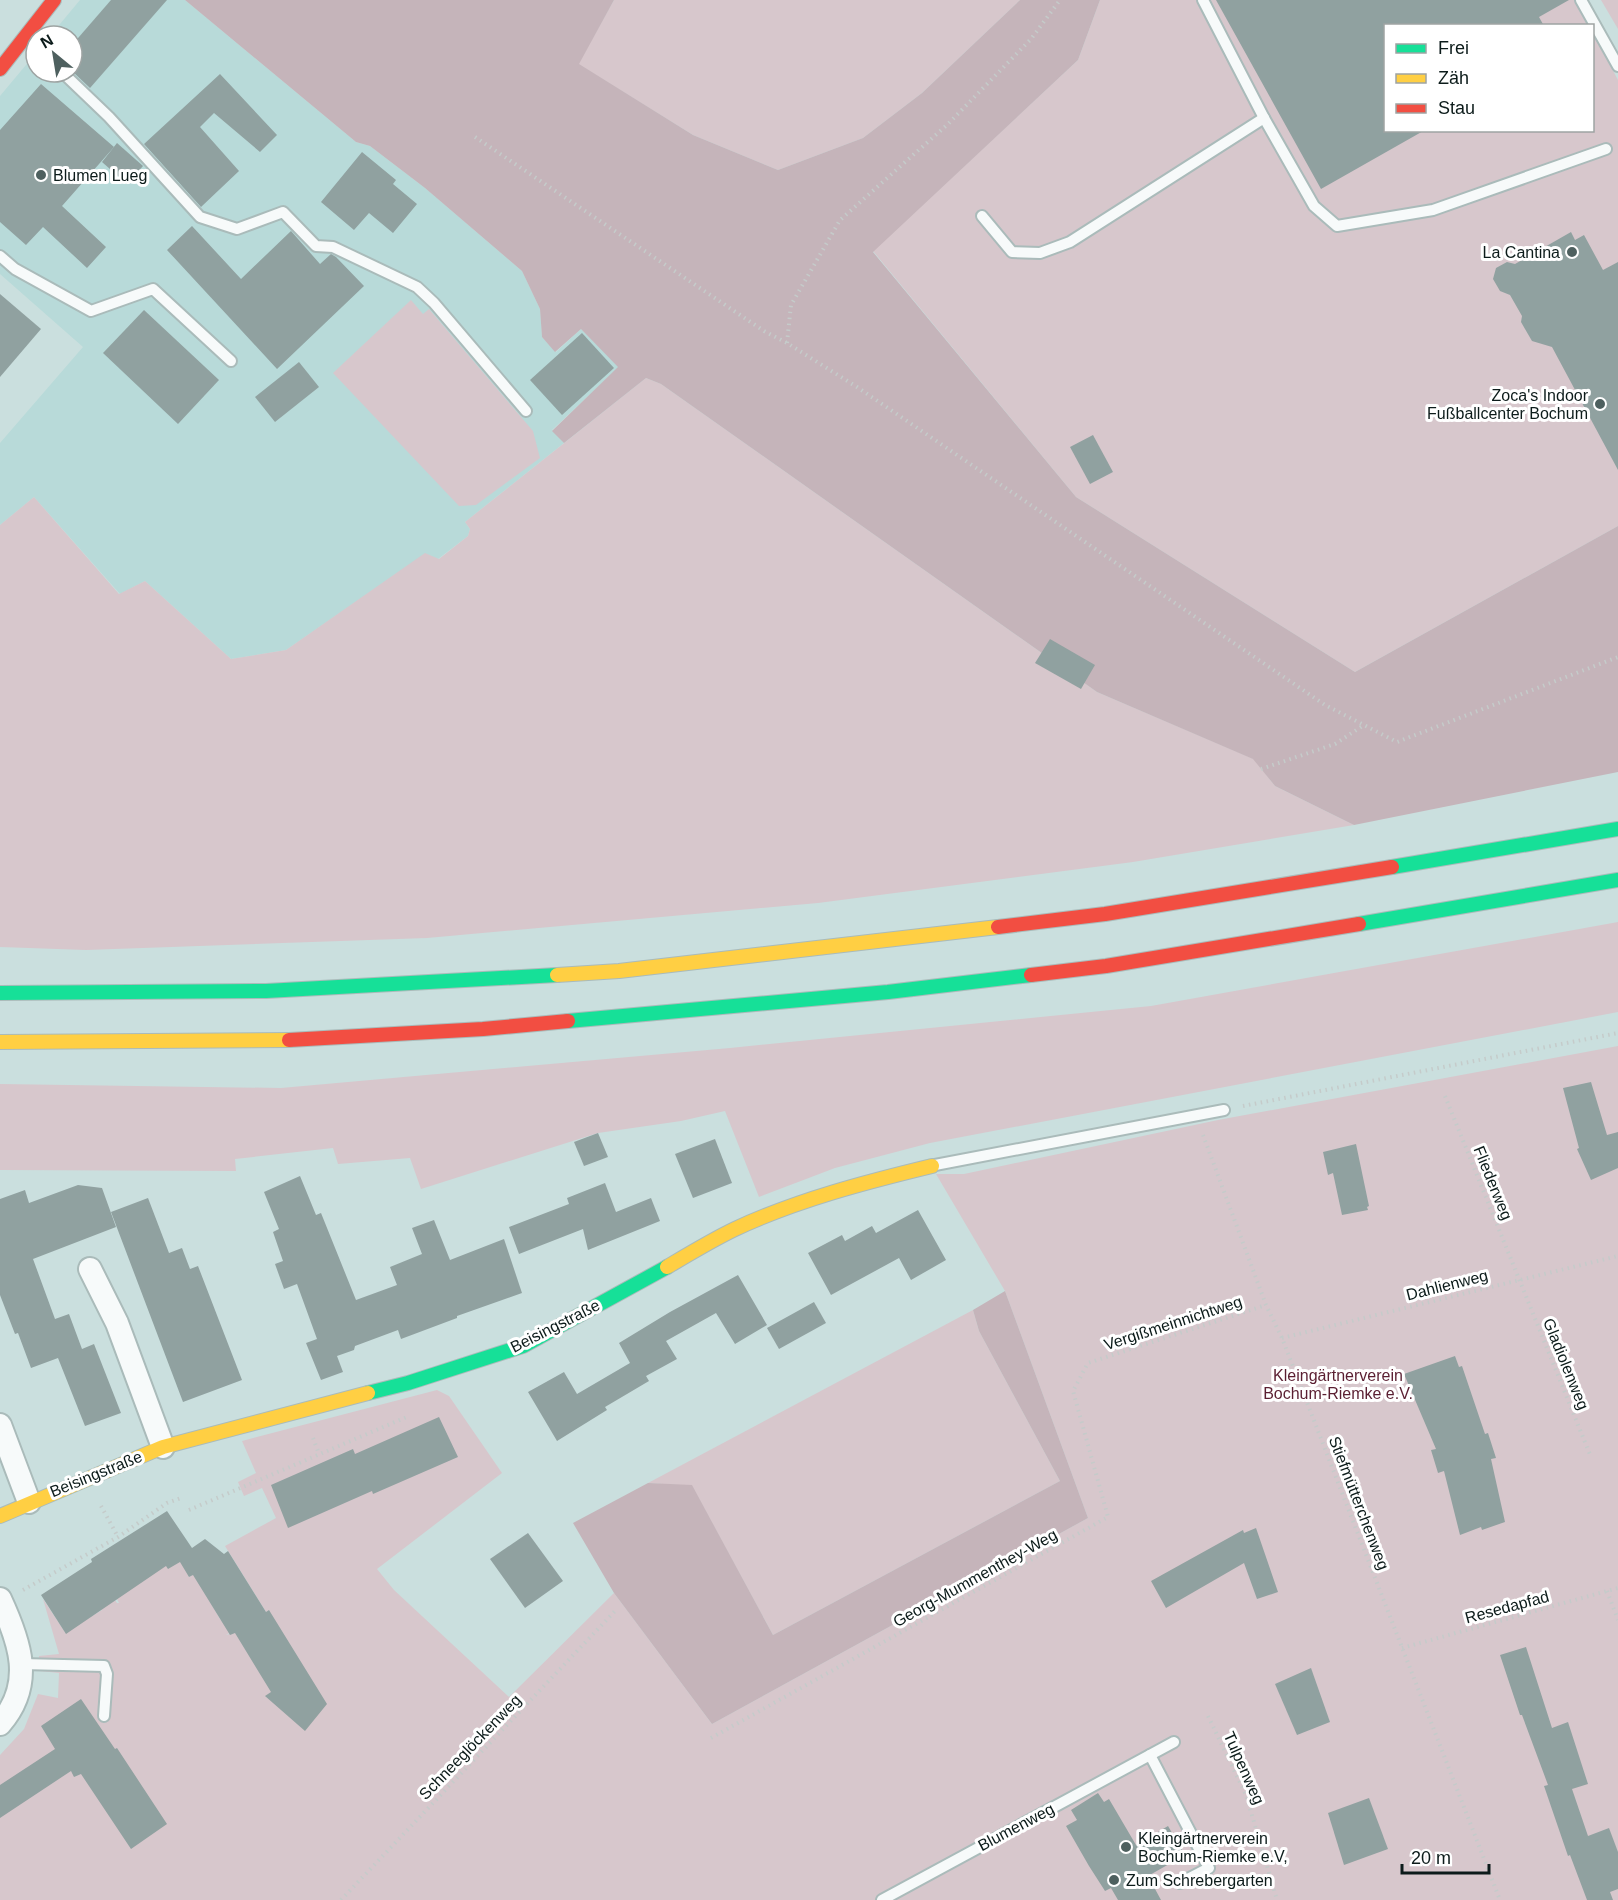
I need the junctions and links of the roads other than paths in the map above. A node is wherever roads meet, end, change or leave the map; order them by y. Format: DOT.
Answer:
graph roads {
  1 [pos="54,0"];
  2 [pos="1203,0"];
  3 [pos="1581,0"];
  4 [pos="1618,66"];
  5 [pos="0,69"];
  6 [pos="75,84"];
  7 [pos="1264,118"];
  8 [pos="1606,149"];
  9 [pos="982,216"];
  10 [pos="0,256"];
  11 [pos="231,361"];
  12 [pos="526,411"];
  13 [pos="1618,829"];
  14 [pos="1618,880"];
  15 [pos="0,993"];
  16 [pos="0,1042"];
  17 [pos="1224,1110"];
  18 [pos="932,1166"];
  19 [pos="90,1269"];
  20 [pos="0,1425"];
  21 [pos="163,1447"];
  22 [pos="29,1502"];
  23 [pos="0,1516"];
  24 [pos="1,1601"];
  25 [pos="22,1664"];
  26 [pos="104,1716"];
  27 [pos="0,1724"];
  28 [pos="1174,1742"];
  29 [pos="1150,1755"];
  30 [pos="1180,1883"];
  31 [pos="882,1900"];
  1 -- 5 [label="main road"];
  2 -- 7 [label="lane"];
  3 -- 4 [label="lane"];
  6 -- 12 [label="lane"];
  7 -- 8 [label="lane"];
  7 -- 9 [label="lane"];
  10 -- 11 [label="lane"];
  13 -- 15 [label="main road"];
  14 -- 16 [label="main road"];
  17 -- 18 [label="lane"];
  18 -- 21 [label="main road, Beisingstraße"];
  19 -- 21 [label="street, Beisingstraße"];
  20 -- 22 [label="street, Beisingstraße"];
  21 -- 22 [label="main road, Beisingstraße"];
  22 -- 23 [label="main road, Beisingstraße"];
  24 -- 25 [label="street"];
  25 -- 26 [label="lane"];
  25 -- 27 [label="street"];
  28 -- 29 [label="lane, Blumenweg"];
  29 -- 30 [label="lane"];
  29 -- 31 [label="lane, Blumenweg"];
}
